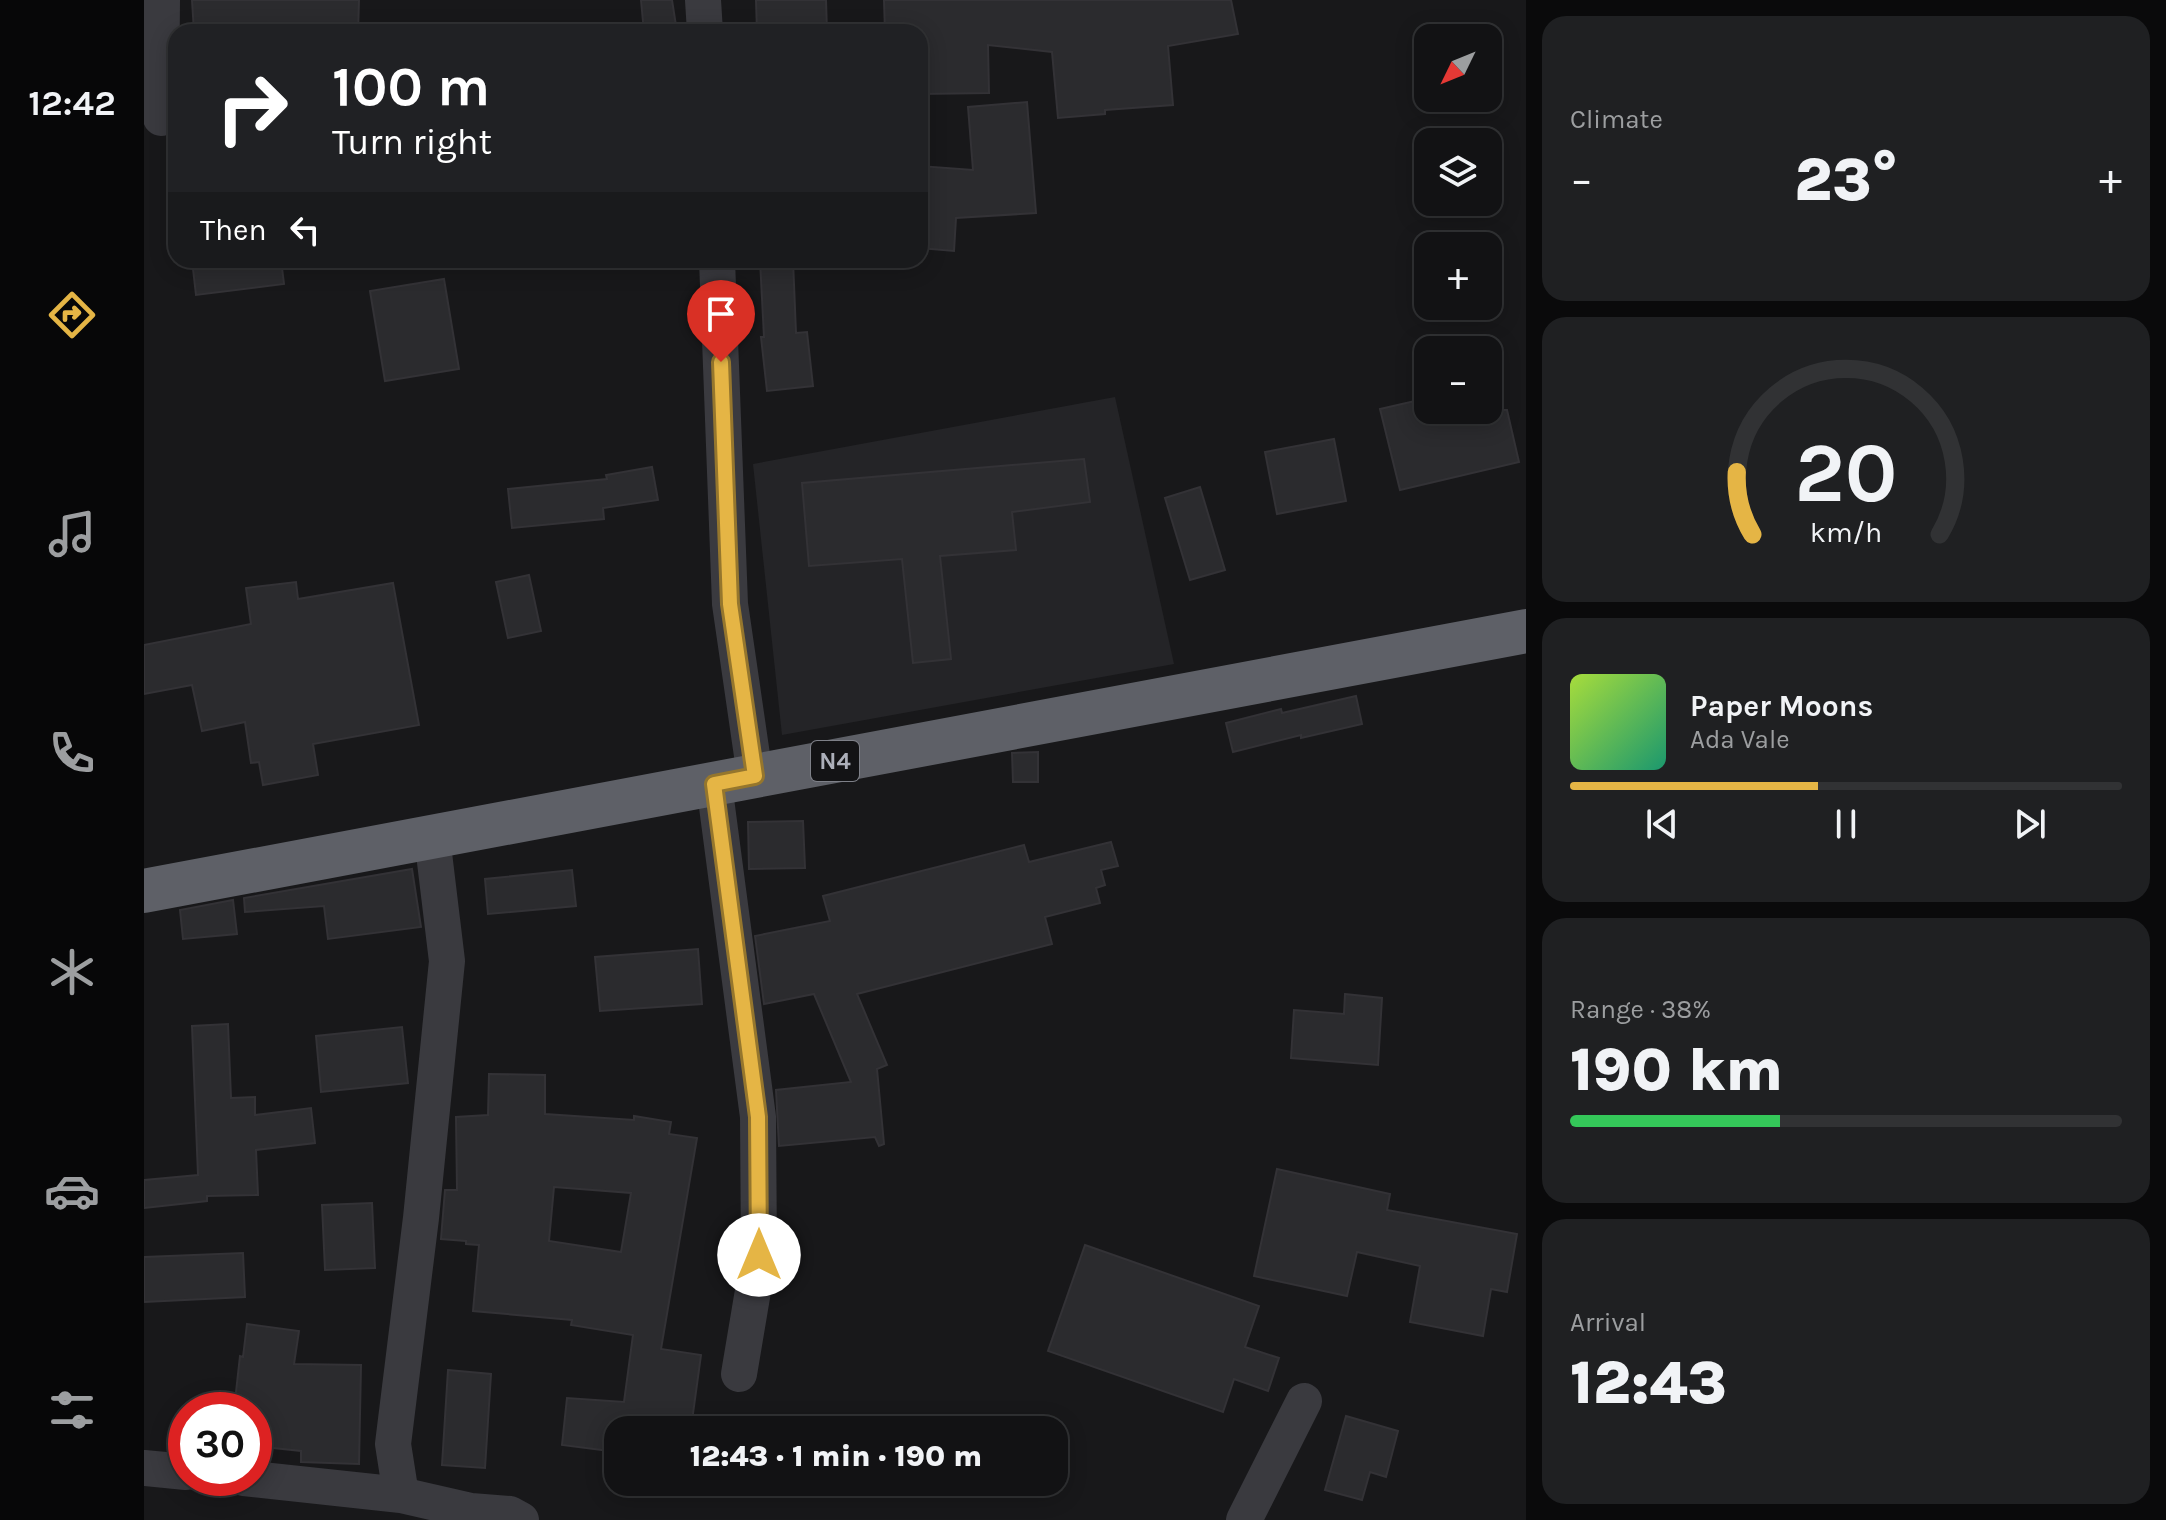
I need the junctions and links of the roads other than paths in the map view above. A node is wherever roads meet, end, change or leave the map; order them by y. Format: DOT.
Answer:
graph roads {
  1 [pos="162,0"];
  2 [pos="703,0"];
  3 [pos="704,24"];
  4 [pos="160,118"];
  5 [pos="717,268"];
  6 [pos="1526,631"];
  7 [pos="734,780"];
  8 [pos="432,837"];
  9 [pos="144,891"];
  10 [pos="739,1374"];
  11 [pos="1304,1401"];
  12 [pos="144,1468"];
  13 [pos="168,1470"];
  14 [pos="272,1481"];
  15 [pos="401,1495"];
  16 [pos="521,1520"];
  17 [pos="1244,1520"];
  1 -- 4 [label="street"];
  2 -- 3 [label="street"];
  5 -- 7 [label="street"];
  6 -- 7 [label="highway, N4"];
  7 -- 8 [label="highway, N4"];
  7 -- 10 [label="street"];
  8 -- 9 [label="highway, N4"];
  8 -- 15 [label="street"];
  11 -- 17 [label="street"];
  12 -- 13 [label="street"];
  14 -- 15 [label="street"];
  15 -- 16 [label="street"];
}
